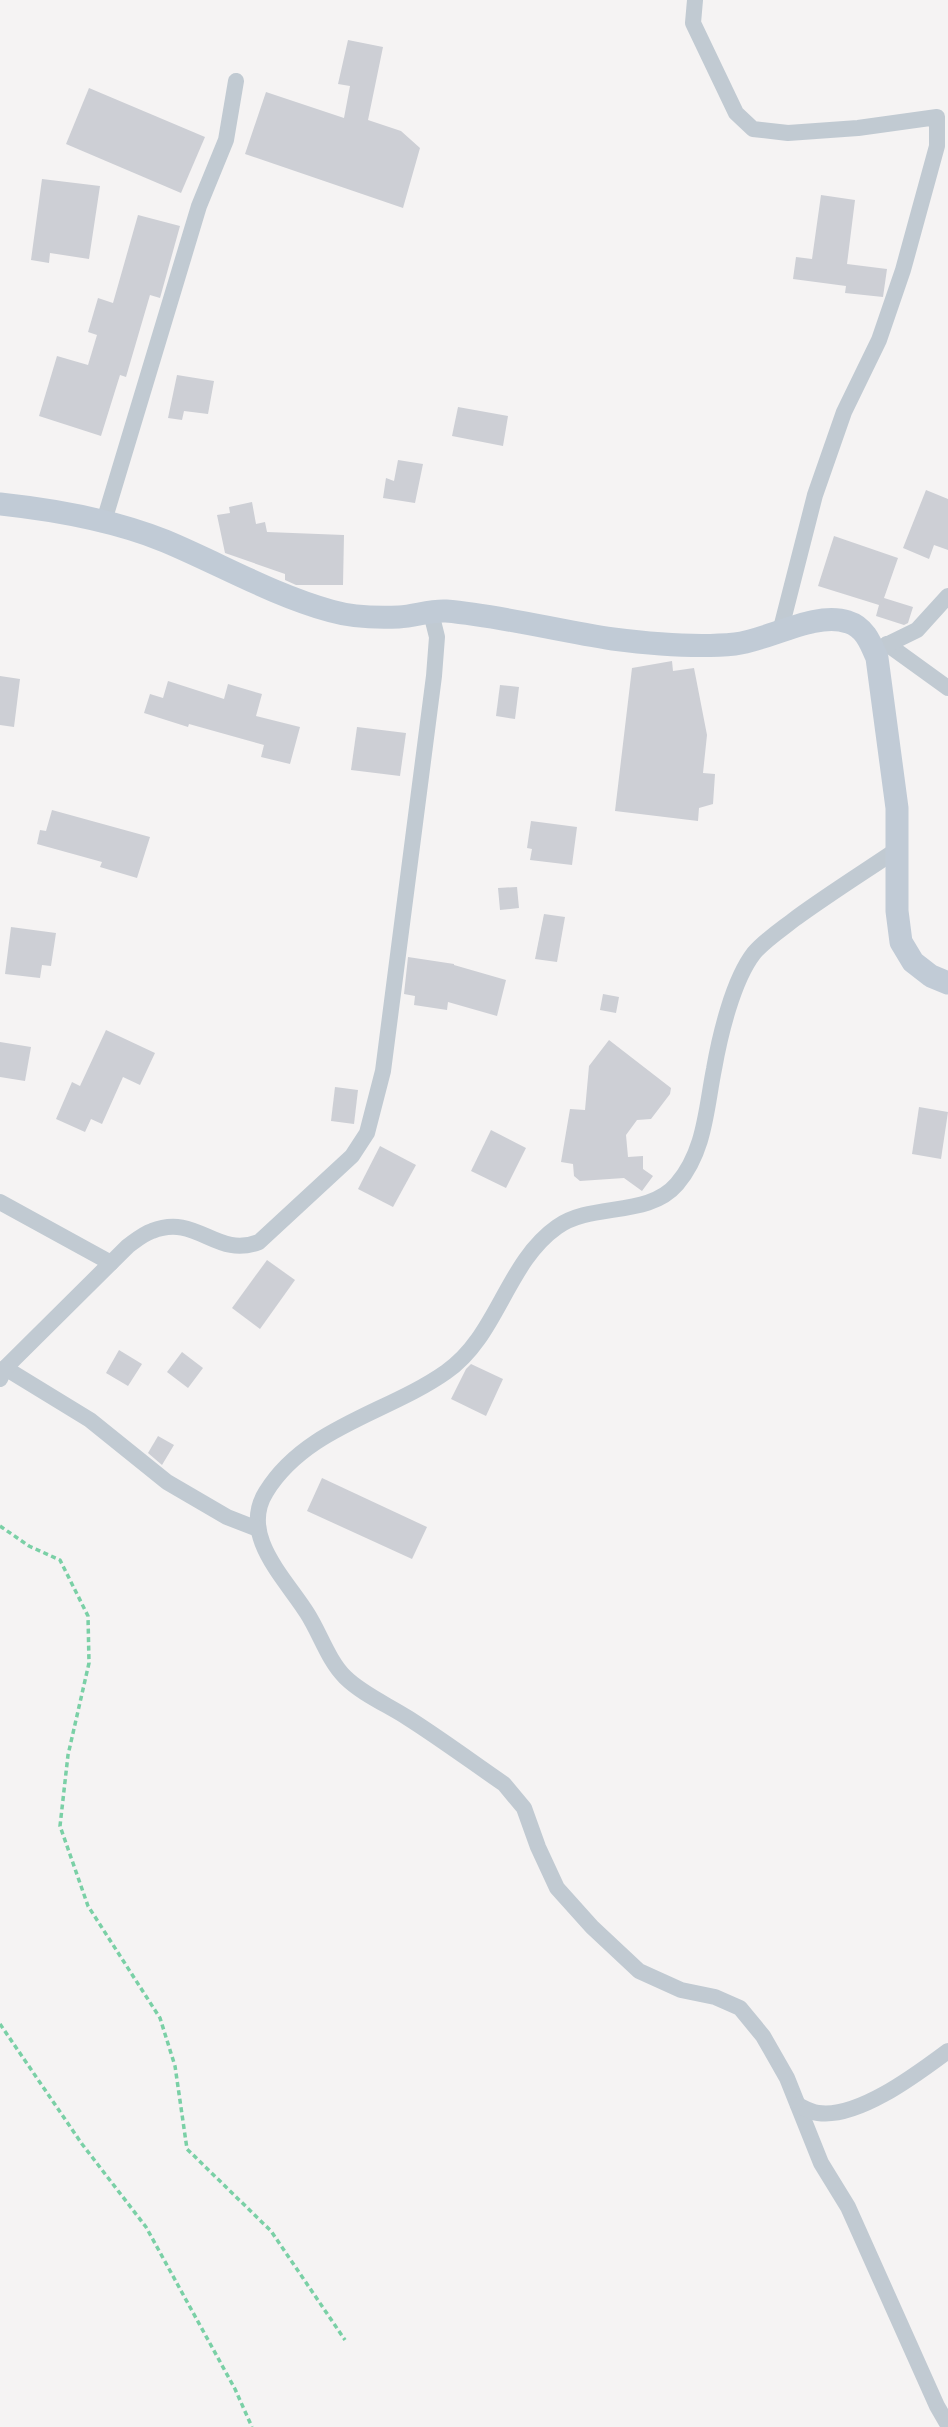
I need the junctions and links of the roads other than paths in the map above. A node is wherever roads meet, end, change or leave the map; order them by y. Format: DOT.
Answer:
graph roads {
  1 [pos="695,0"];
  2 [pos="236,81"];
  3 [pos="943,113"];
  4 [pos="0,505"];
  5 [pos="104,522"];
  6 [pos="948,596"];
  7 [pos="431,613"];
  8 [pos="780,632"];
  9 [pos="880,648"];
  10 [pos="948,688"];
  11 [pos="898,849"];
  12 [pos="948,983"];
  13 [pos="0,1202"];
  14 [pos="111,1263"];
  15 [pos="3,1374"];
  16 [pos="258,1528"];
  17 [pos="948,2051"];
  18 [pos="798,2105"];
  19 [pos="948,2425"];
  1 -- 3 [label="street"];
  2 -- 5 [label="street"];
  3 -- 8 [label="street"];
  4 -- 5 [label="street"];
  5 -- 7 [label="street"];
  6 -- 9 [label="street"];
  7 -- 8 [label="street"];
  7 -- 14 [label="street"];
  8 -- 9 [label="street"];
  9 -- 10 [label="street"];
  9 -- 11 [label="street"];
  11 -- 12 [label="street"];
  11 -- 16 [label="street"];
  13 -- 14 [label="street"];
  14 -- 15 [label="street"];
  15 -- 16 [label="street"];
  16 -- 18 [label="street"];
  17 -- 18 [label="street"];
  18 -- 19 [label="street"];
}
